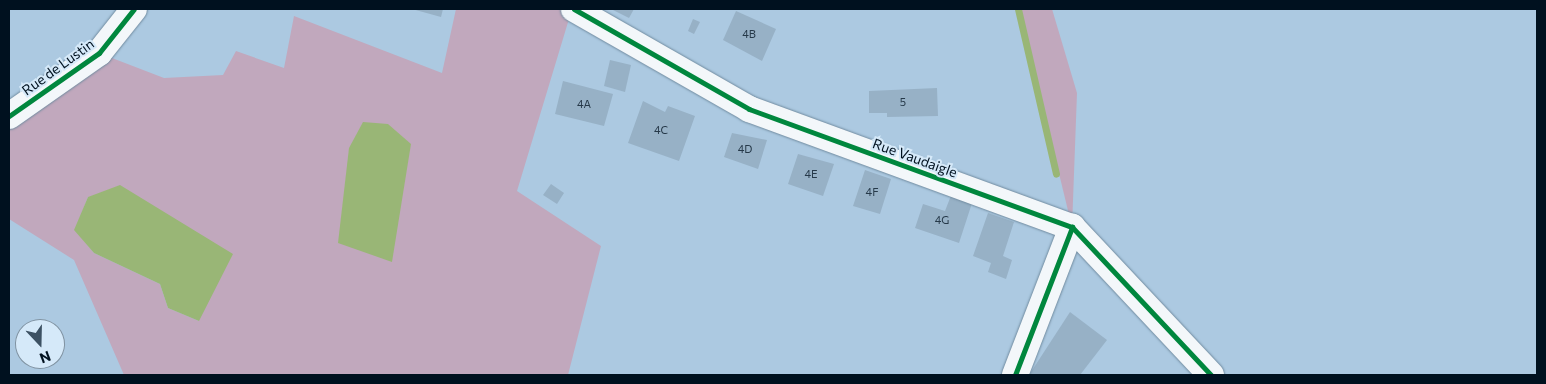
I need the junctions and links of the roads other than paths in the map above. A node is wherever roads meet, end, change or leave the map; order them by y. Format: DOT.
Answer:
graph roads {
  1 [pos="134,9"];
  2 [pos="574,9"];
  3 [pos="9,116"];
  4 [pos="1072,227"];
  5 [pos="1015,375"];
  6 [pos="1211,375"];
  1 -- 3 [label="street, Rue de Lustin"];
  2 -- 4 [label="street, Rue Vaudaigle"];
  4 -- 5 [label="street"];
  4 -- 6 [label="street, Rue Vaudaigle"];
}
